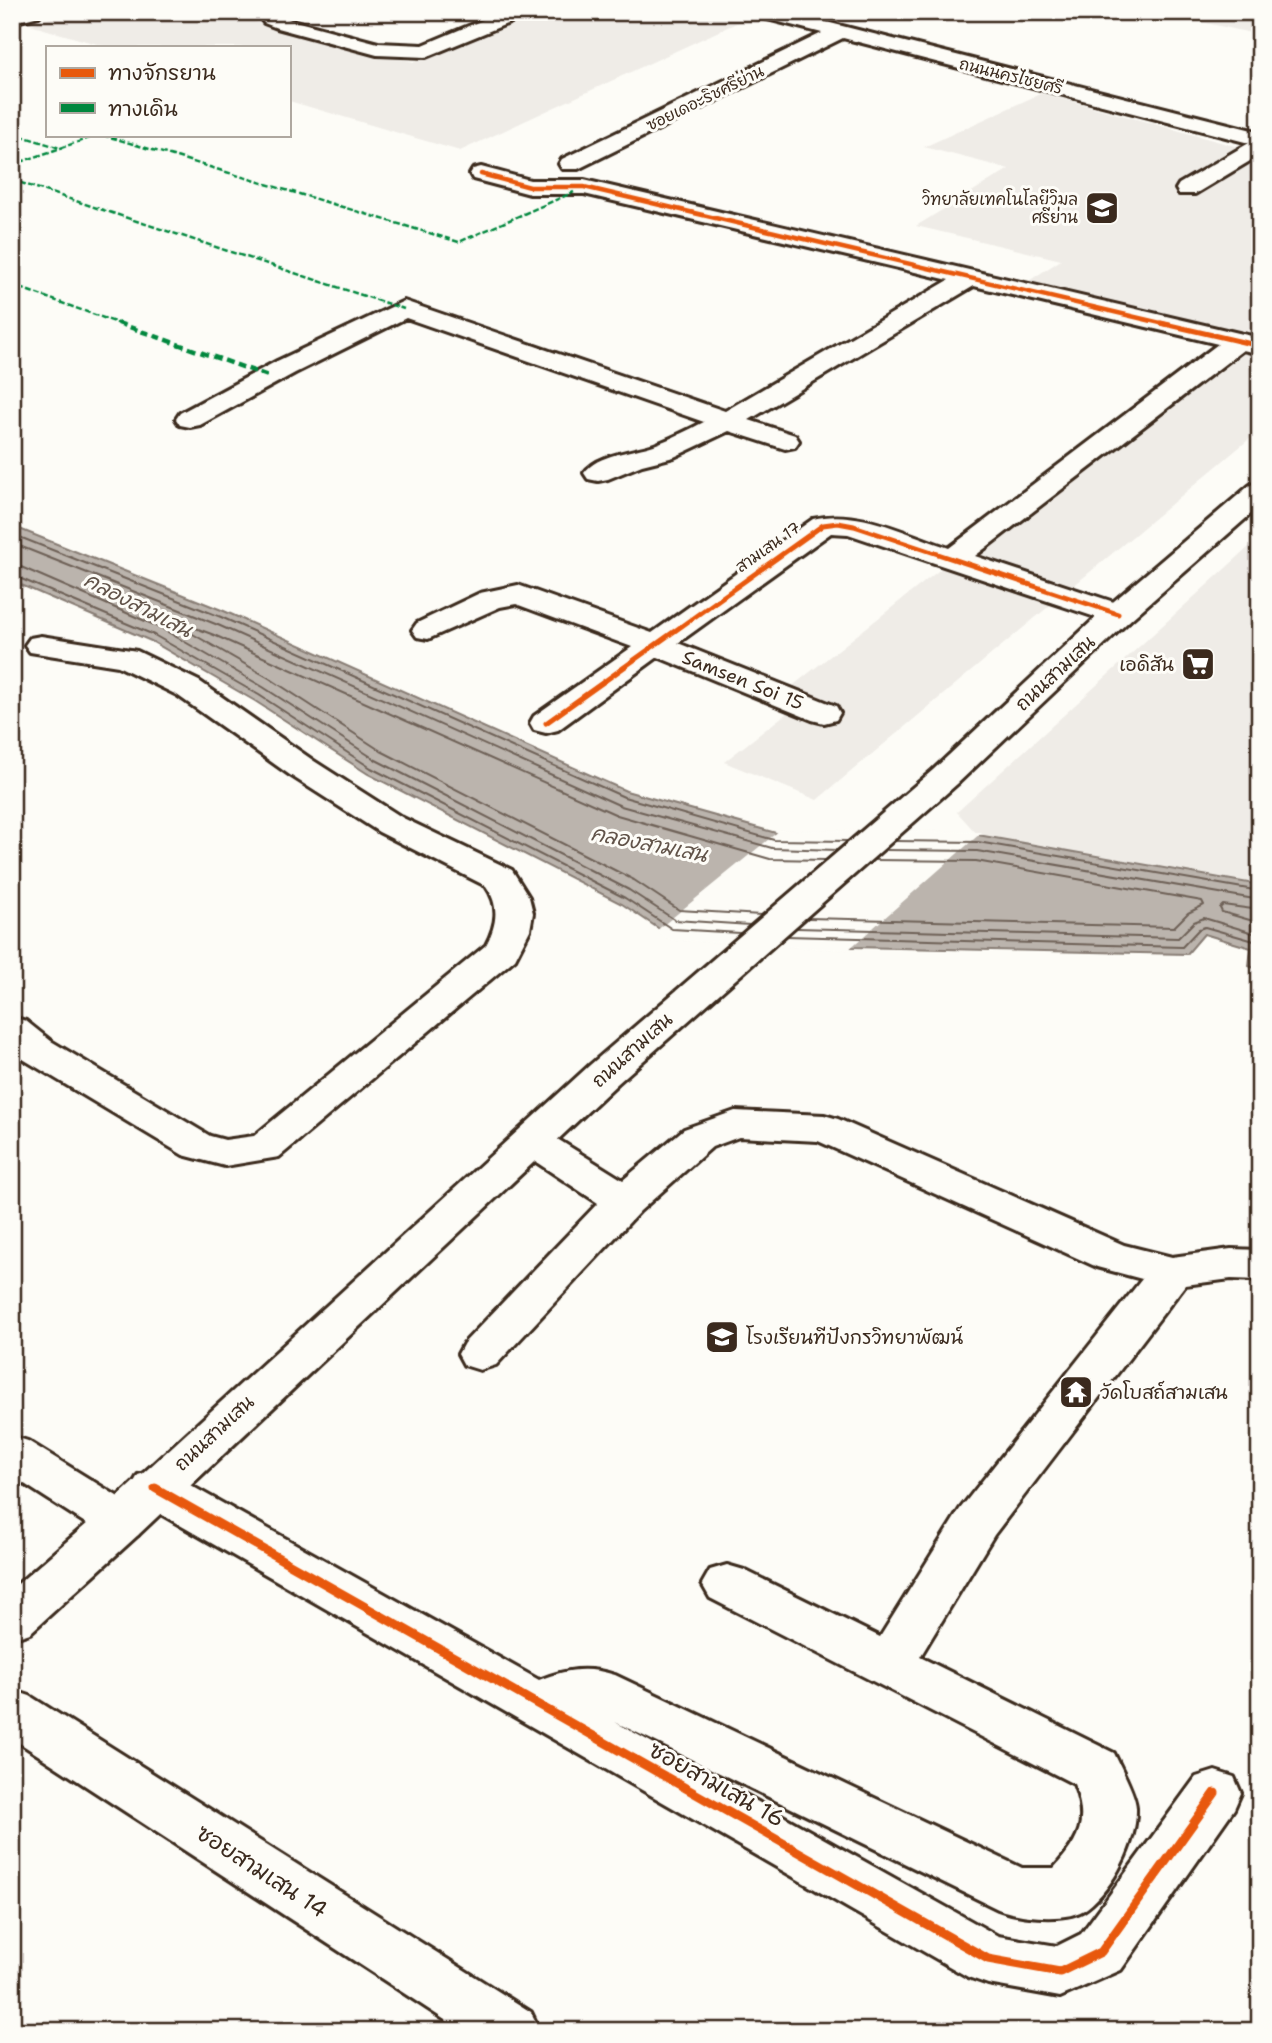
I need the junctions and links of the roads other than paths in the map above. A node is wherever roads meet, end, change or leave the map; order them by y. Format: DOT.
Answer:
graph roads {
  1 [pos="32,12"];
  2 [pos="273,12"];
  3 [pos="519,12"];
  4 [pos="763,12"];
  5 [pos="12,17"];
  6 [pos="840,32"];
  7 [pos="1260,139"];
  8 [pos="1260,146"];
  9 [pos="570,164"];
  10 [pos="481,174"];
  11 [pos="1186,190"];
  12 [pos="969,279"];
  13 [pos="1249,344"];
  14 [pos="190,419"];
  15 [pos="726,422"];
  16 [pos="785,441"];
  17 [pos="598,473"];
  18 [pos="1260,491"];
  19 [pos="953,559"];
  20 [pos="1118,614"];
  21 [pos="428,630"];
  22 [pos="41,645"];
  23 [pos="655,645"];
  24 [pos="824,713"];
  25 [pos="547,723"];
  26 [pos="12,1029"];
  27 [pos="532,1141"];
  28 [pos="625,1201"];
  29 [pos="1260,1265"];
  30 [pos="1172,1272"];
  31 [pos="480,1354"];
  32 [pos="12,1453"];
  33 [pos="138,1505"];
  34 [pos="727,1584"];
  35 [pos="12,1619"];
  36 [pos="889,1665"];
  37 [pos="540,1706"];
  38 [pos="12,1711"];
  39 [pos="1215,1793"];
  40 [pos="511,2031"];
  1 -- 5 [label="street"];
  2 -- 3 [label="street"];
  4 -- 6 [label="street, ถนนนครไชยศรี"];
  6 -- 7 [label="street, ถนนนครไชยศรี"];
  6 -- 9 [label="street, ซอยเดอะริชศรีย่าน"];
  8 -- 11 [label="street"];
  10 -- 12 [label="street"];
  12 -- 13 [label="street"];
  12 -- 15 [label="street"];
  13 -- 19 [label="street"];
  14 -- 15 [label="street"];
  15 -- 16 [label="street"];
  15 -- 17 [label="street"];
  18 -- 20 [label="street, ถนนสามเสน"];
  19 -- 20 [label="street, สามเสน 17"];
  19 -- 23 [label="street, สามเสน 17"];
  20 -- 27 [label="street, ถนนสามเสน"];
  21 -- 23 [label="street, Samsen Soi 15"];
  22 -- 26 [label="street"];
  23 -- 24 [label="street, Samsen Soi 15"];
  23 -- 25 [label="street, สามเสน 17"];
  27 -- 28 [label="street"];
  27 -- 33 [label="street, ถนนสามเสน"];
  28 -- 30 [label="street"];
  28 -- 31 [label="street"];
  29 -- 30 [label="street"];
  30 -- 36 [label="street"];
  32 -- 33 [label="street, ซอยสามเสน 16"];
  33 -- 35 [label="street, ถนนสามเสน"];
  33 -- 37 [label="street, ซอยสามเสน 16"];
  34 -- 36 [label="street"];
  36 -- 37 [label="street"];
  37 -- 39 [label="street, ซอยสามเสน 16"];
  38 -- 40 [label="street, ซอยสามเสน 14"];
}
